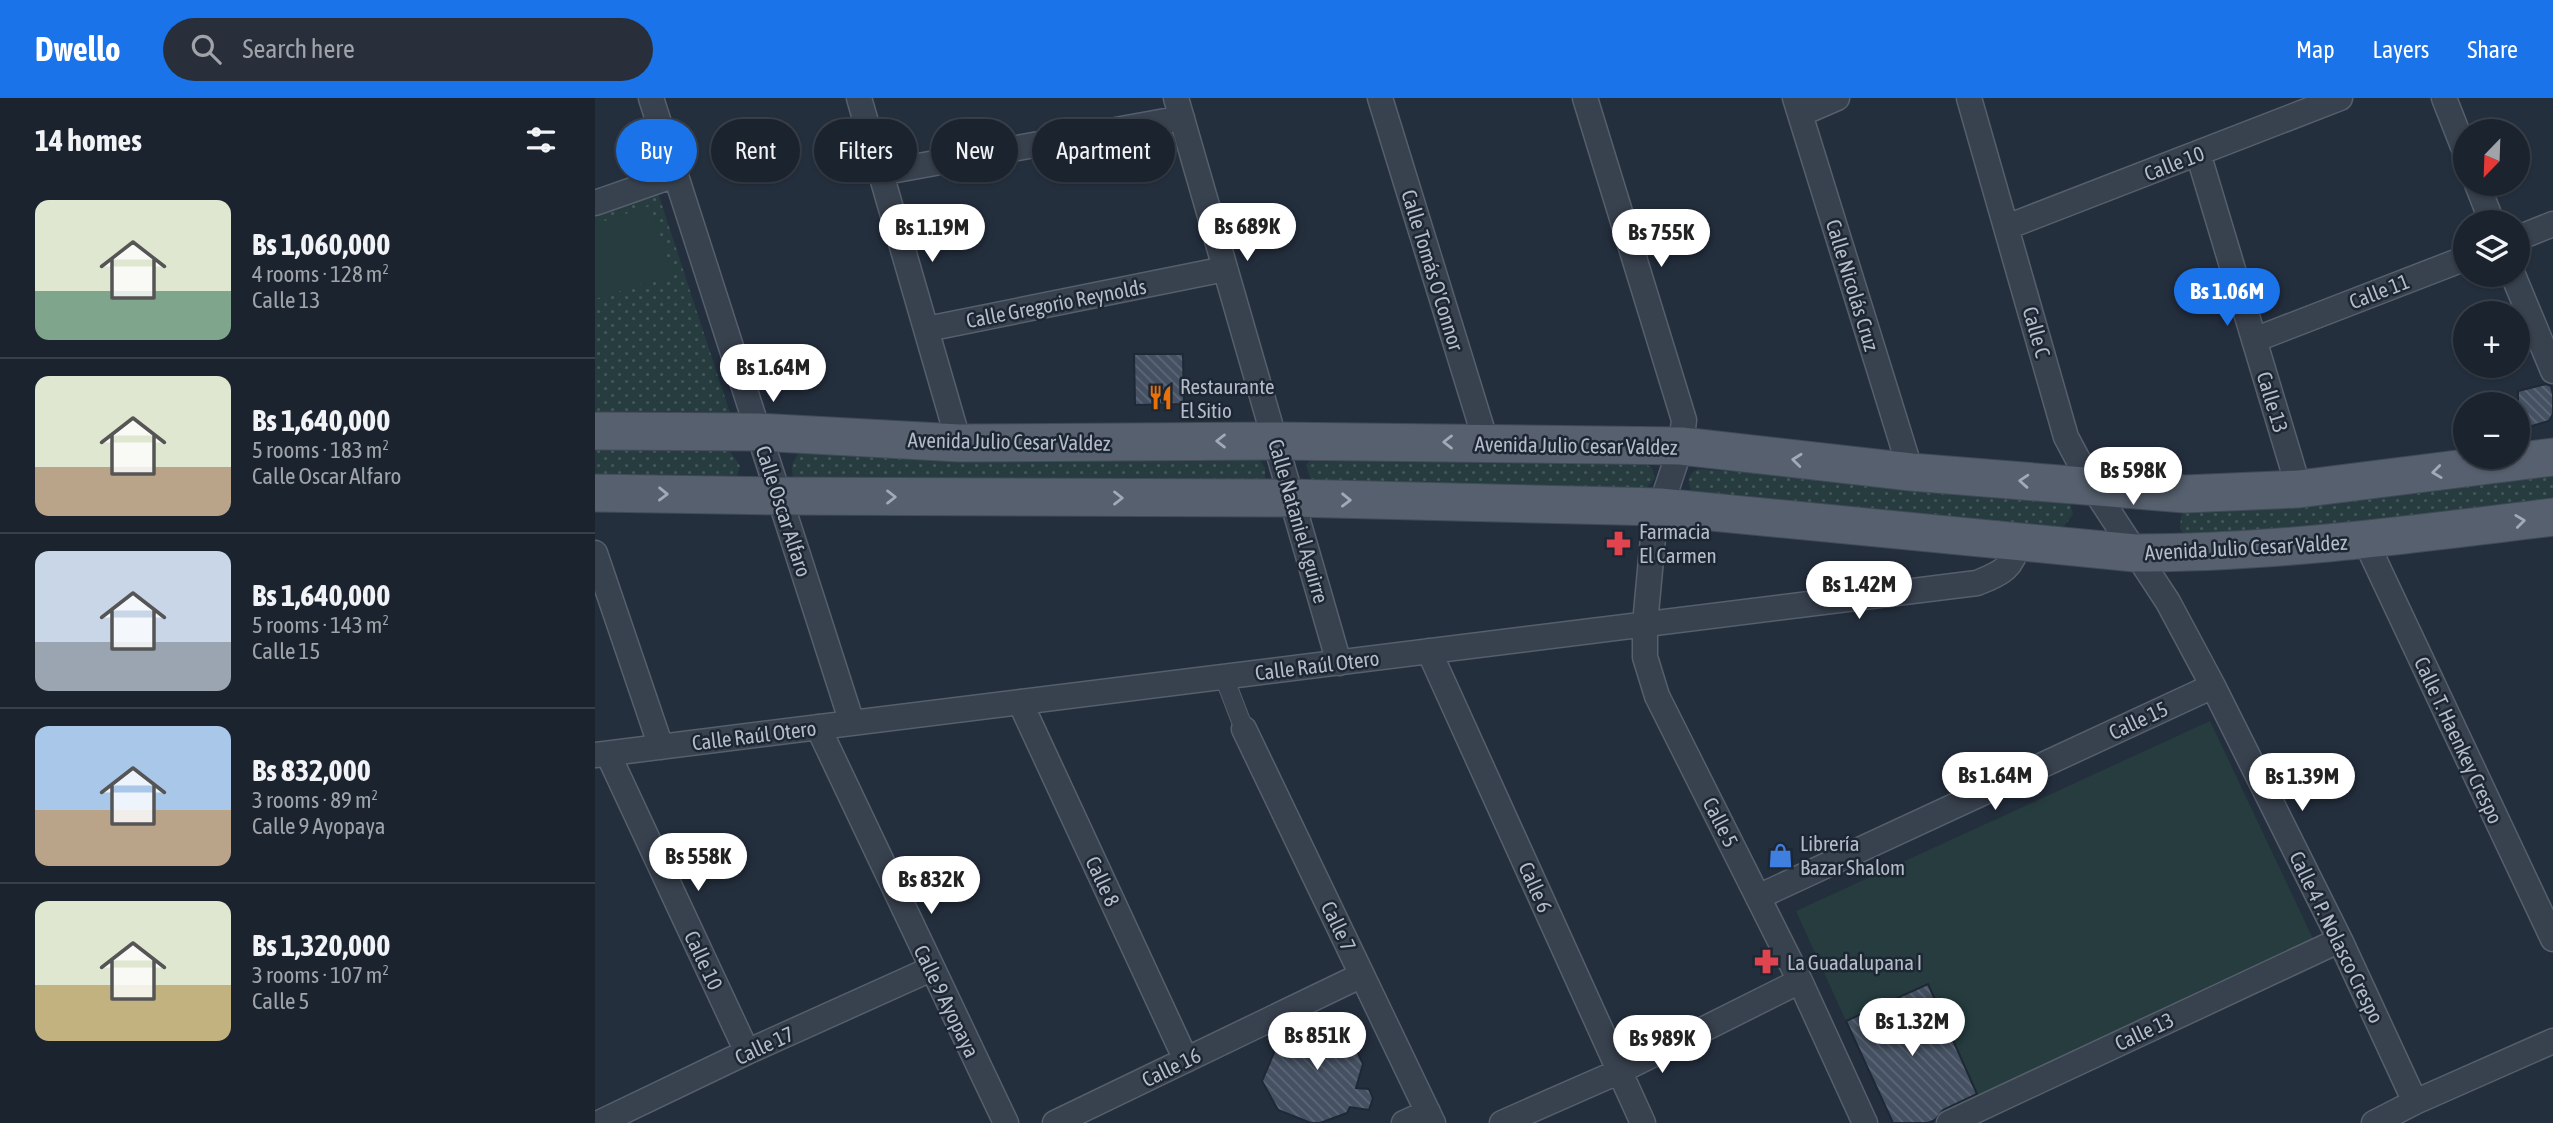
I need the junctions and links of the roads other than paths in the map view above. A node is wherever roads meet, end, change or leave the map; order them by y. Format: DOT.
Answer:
graph roads {
  1 [pos="650,98"];
  2 [pos="859,98"];
  3 [pos="1380,98"];
  4 [pos="1585,98"];
  5 [pos="1837,98"];
  6 [pos="1969,98"];
  7 [pos="2340,98"];
  8 [pos="2444,98"];
  9 [pos="1798,106"];
  10 [pos="1179,108"];
  11 [pos="657,119"];
  12 [pos="865,119"];
  13 [pos="2453,121"];
  14 [pos="2198,153"];
  15 [pos="917,165"];
  16 [pos="654,182"];
  17 [pos="677,182"];
  18 [pos="883,182"];
  19 [pos="595,202"];
  20 [pos="2553,224"];
  21 [pos="2007,227"];
  22 [pos="2530,233"];
  23 [pos="2453,263"];
  24 [pos="1225,269"];
  25 [pos="2518,287"];
  26 [pos="927,329"];
  27 [pos="2254,340"];
  28 [pos="2553,371"];
  29 [pos="595,431"];
  30 [pos="758,432"];
  31 [pos="1276,440"];
  32 [pos="1486,442"];
  33 [pos="959,443"];
  34 [pos="1681,446"];
  35 [pos="2553,457"];
  36 [pos="1911,472"];
  37 [pos="2092,486"];
  38 [pos="2299,489"];
  39 [pos="595,493"];
  40 [pos="779,496"];
  41 [pos="1292,498"];
  42 [pos="1660,507"];
  43 [pos="2553,517"];
  44 [pos="2365,540"];
  45 [pos="2018,542"];
  46 [pos="595,553"];
  47 [pos="2135,553"];
  48 [pos="1645,624"];
  49 [pos="1429,651"];
  50 [pos="1339,663"];
  51 [pos="1224,677"];
  52 [pos="2213,686"];
  53 [pos="1020,702"];
  54 [pos="852,723"];
  55 [pos="818,727"];
  56 [pos="1244,729"];
  57 [pos="661,747"];
  58 [pos="601,755"];
  59 [pos="1758,897"];
  60 [pos="2553,939"];
  61 [pos="2340,940"];
  62 [pos="931,969"];
  63 [pos="1362,975"];
  64 [pos="1800,981"];
  65 [pos="2553,1041"];
  66 [pos="747,1052"];
  67 [pos="1186,1060"];
  68 [pos="1618,1072"];
  69 [pos="2415,1102"];
  70 [pos="1430,1118"];
  71 [pos="599,1123"];
  72 [pos="1006,1123"];
  73 [pos="1055,1123"];
  74 [pos="1404,1123"];
  75 [pos="1502,1123"];
  76 [pos="1643,1123"];
  77 [pos="1865,1123"];
  78 [pos="1949,1123"];
  79 [pos="2374,1123"];
  1 -- 11 [label="street, Calle Oscar Alfaro"];
  2 -- 12 [label="street"];
  3 -- 32 [label="street, Calle Tomás O'Connor"];
  4 -- 34 [label="street, Calle 5"];
  5 -- 9 [label="street"];
  6 -- 21 [label="street, Calle C"];
  7 -- 14 [label="street, Calle 10"];
  8 -- 13 [label="street"];
  9 -- 36 [label="street, Calle Nicolás Cruz"];
  10 -- 15 [label="street"];
  10 -- 24 [label="street, Calle Nataniel Aguirre"];
  14 -- 21 [label="street, Calle 10"];
  14 -- 27 [label="street, Calle 13"];
  16 -- 19 [label="street"];
  17 -- 30 [label="street, Calle Oscar Alfaro"];
  18 -- 26 [label="street"];
  20 -- 22 [label="street"];
  21 -- 37 [label="street, Calle C"];
  23 -- 27 [label="street, Calle 11"];
  24 -- 26 [label="street, Calle Gregorio Reynolds"];
  24 -- 31 [label="street, Calle Nataniel Aguirre"];
  25 -- 28 [label="street"];
  26 -- 33 [label="street"];
  27 -- 38 [label="street, Calle 13"];
  29 -- 30 [label="main road, Avenida Julio Cesar Valdez"];
  30 -- 33 [label="main road, Avenida Julio Cesar Valdez"];
  30 -- 40 [label="street, Calle Oscar Alfaro"];
  32 -- 31 [label="main road, Avenida Julio Cesar Valdez, one-way"];
  31 -- 33 [label="main road, Avenida Julio Cesar Valdez, one-way"];
  31 -- 41 [label="street, Calle Nataniel Aguirre"];
  32 -- 34 [label="main road, Avenida Julio Cesar Valdez"];
  36 -- 34 [label="main road, Avenida Julio Cesar Valdez, one-way"];
  34 -- 42 [label="street, Calle 5"];
  35 -- 38 [label="main road, Avenida Julio Cesar Valdez, one-way"];
  37 -- 36 [label="main road, Avenida Julio Cesar Valdez, one-way"];
  37 -- 38 [label="main road, Avenida Julio Cesar Valdez"];
  37 -- 47 [label="street, Calle C"];
  39 -- 40 [label="main road, Avenida Julio Cesar Valdez, one-way"];
  40 -- 41 [label="main road, Avenida Julio Cesar Valdez, one-way"];
  40 -- 54 [label="street, Calle Oscar Alfaro"];
  41 -- 42 [label="main road, Avenida Julio Cesar Valdez, one-way"];
  41 -- 50 [label="street, Calle Nataniel Aguirre"];
  42 -- 45 [label="main road, Avenida Julio Cesar Valdez"];
  42 -- 48 [label="street, Calle 5"];
  44 -- 43 [label="main road, Avenida Julio Cesar Valdez, one-way"];
  44 -- 47 [label="main road, Avenida Julio Cesar Valdez"];
  44 -- 60 [label="street, Calle T. Haenkey Crespo"];
  45 -- 47 [label="main road, Avenida Julio Cesar Valdez"];
  45 -- 48 [label="street, Calle Raúl Otero"];
  46 -- 57 [label="street"];
  47 -- 52 [label="street, Calle 4 P. Nolasco Crespo"];
  48 -- 49 [label="street, Calle Raúl Otero"];
  48 -- 59 [label="street, Calle 5"];
  49 -- 50 [label="street, Calle Raúl Otero"];
  49 -- 68 [label="street, Calle 6"];
  50 -- 51 [label="street, Calle Raúl Otero"];
  51 -- 53 [label="street, Calle Raúl Otero"];
  51 -- 56 [label="street"];
  52 -- 59 [label="street, Calle 15"];
  52 -- 61 [label="street, Calle 4 P. Nolasco Crespo"];
  53 -- 54 [label="street, Calle Raúl Otero"];
  53 -- 67 [label="street, Calle 8"];
  54 -- 55 [label="street, Calle Raúl Otero"];
  55 -- 57 [label="street, Calle Raúl Otero"];
  55 -- 62 [label="street, Calle 9 Ayopaya"];
  56 -- 63 [label="street, Calle 7"];
  57 -- 58 [label="street, Calle Raúl Otero"];
  58 -- 66 [label="street, Calle 10"];
  59 -- 64 [label="street, Calle 5"];
  61 -- 69 [label="street, Calle 4 P. Nolasco Crespo"];
  61 -- 78 [label="street, Calle 13"];
  62 -- 66 [label="street, Calle 17"];
  62 -- 72 [label="street, Calle 9 Ayopaya"];
  63 -- 67 [label="street, Calle 16"];
  63 -- 70 [label="street, Calle 7"];
  64 -- 68 [label="street"];
  64 -- 77 [label="street, Calle 5"];
  65 -- 69 [label="street"];
  66 -- 71 [label="street, Calle 17"];
  67 -- 73 [label="street, Calle 16"];
  68 -- 75 [label="street"];
  68 -- 76 [label="street, Calle 6"];
  69 -- 79 [label="street"];
  70 -- 74 [label="street"];
}
